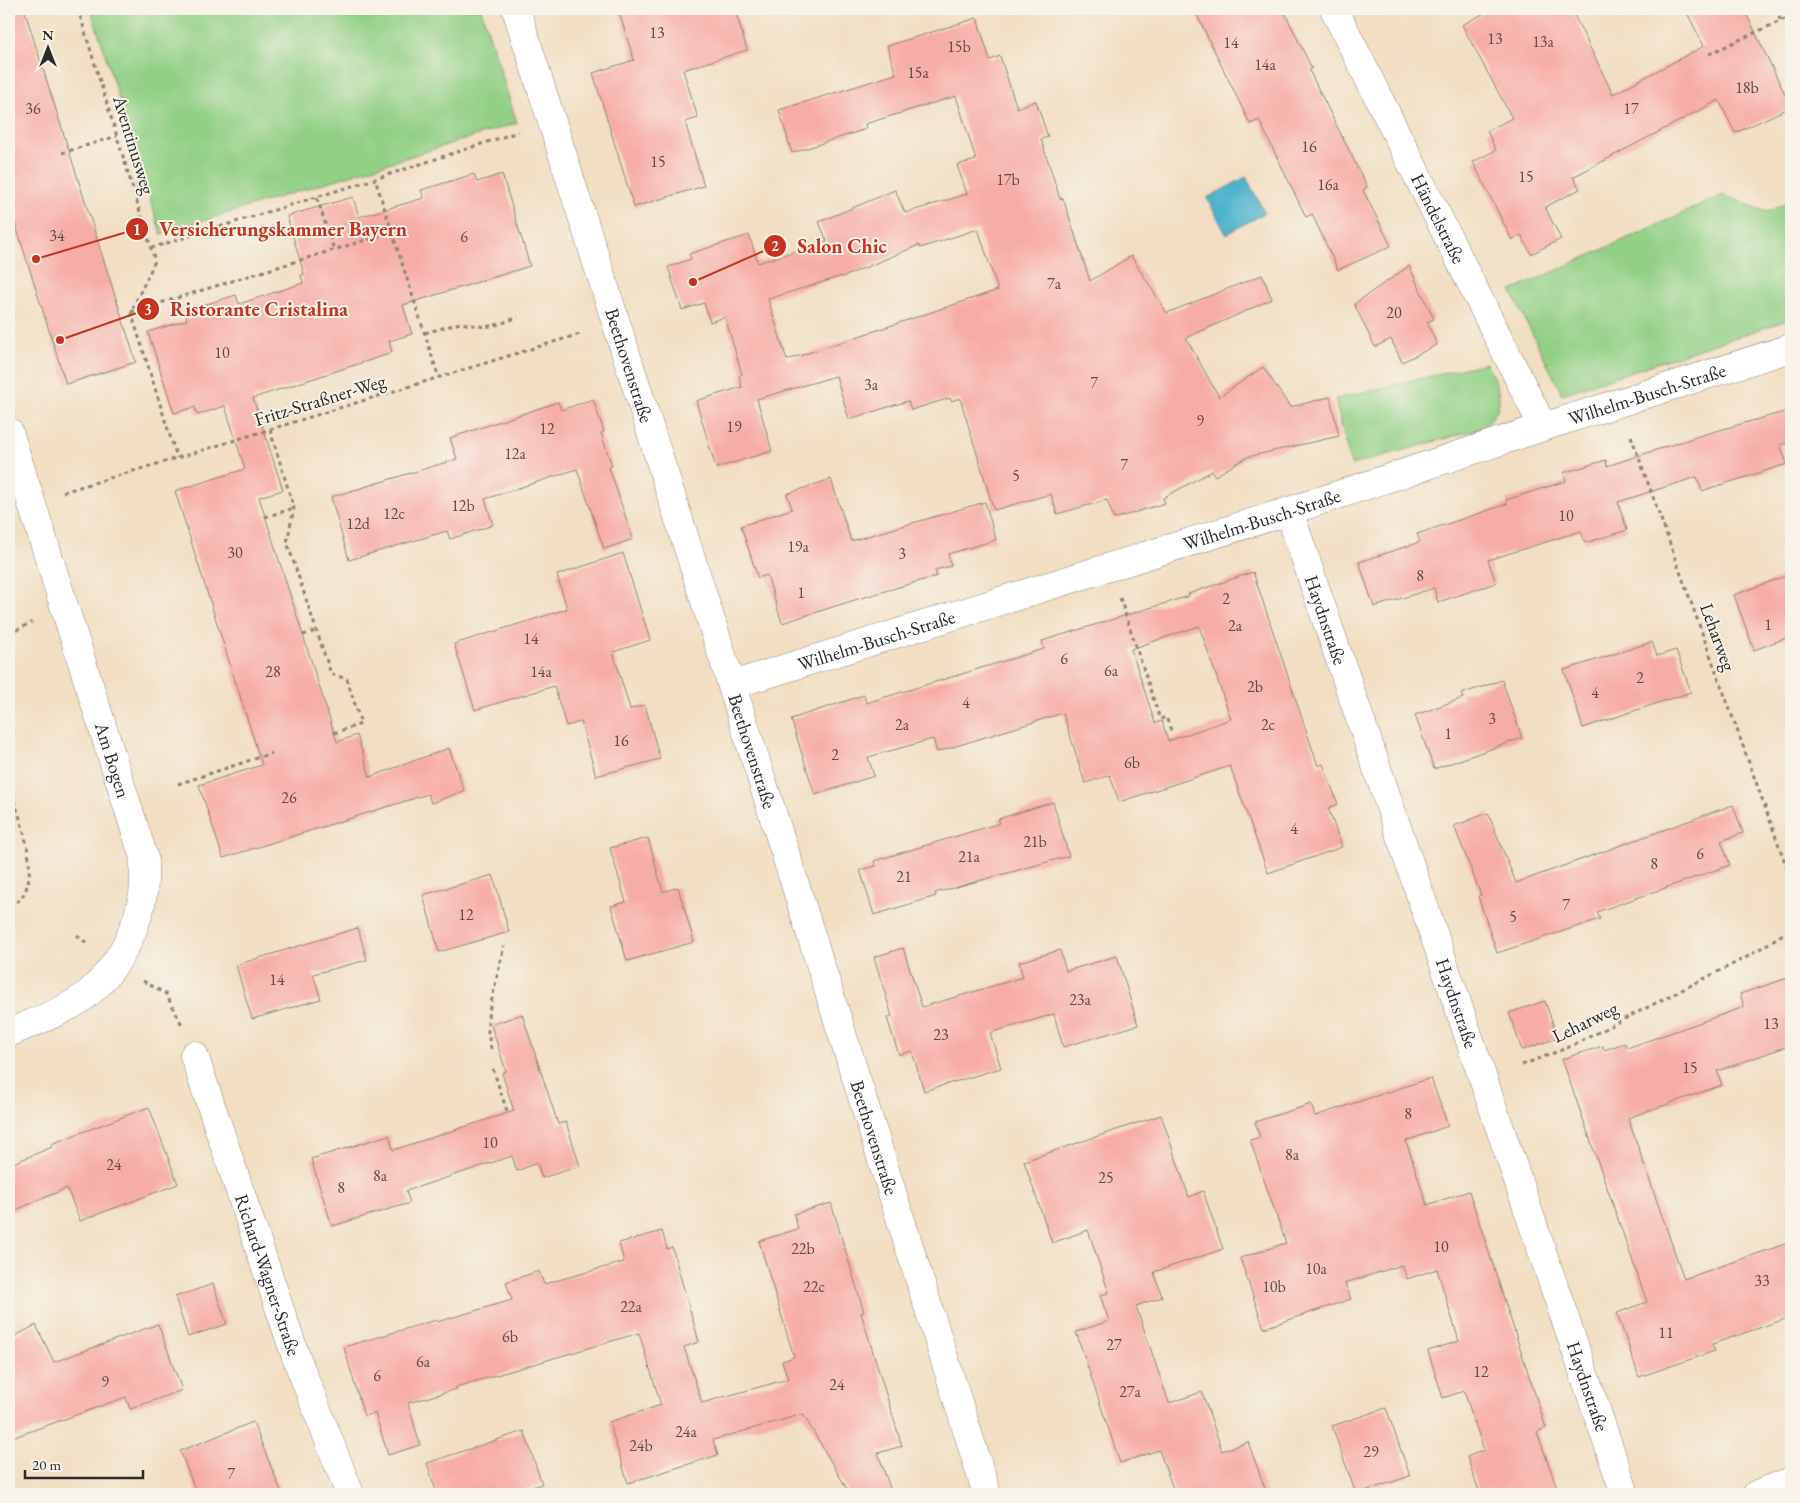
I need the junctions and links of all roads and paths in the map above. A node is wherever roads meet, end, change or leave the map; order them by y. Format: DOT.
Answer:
graph roads {
  1 [pos="78,9"];
  2 [pos="516,9"];
  3 [pos="1334,9"];
  4 [pos="1775,9"];
  5 [pos="1791,16"];
  6 [pos="1781,21"];
  7 [pos="1709,54"];
  8 [pos="552,121"];
  9 [pos="117,136"];
  10 [pos="62,153"];
  11 [pos="375,179"];
  12 [pos="317,198"];
  13 [pos="392,232"];
  14 [pos="152,248"];
  15 [pos="334,250"];
  16 [pos="131,312"];
  17 [pos="518,317"];
  18 [pos="617,323"];
  19 [pos="424,333"];
  20 [pos="1791,348"];
  21 [pos="439,378"];
  22 [pos="1619,403"];
  23 [pos="1543,427"];
  24 [pos="270,430"];
  25 [pos="9,432"];
  26 [pos="177,458"];
  27 [pos="31,501"];
  28 [pos="294,508"];
  29 [pos="1289,511"];
  30 [pos="265,517"];
  31 [pos="1117,591"];
  32 [pos="19,629"];
  33 [pos="317,631"];
  34 [pos="9,634"];
  35 [pos="303,635"];
  36 [pos="732,685"];
  37 [pos="334,733"];
  38 [pos="1172,734"];
  39 [pos="272,753"];
  40 [pos="178,784"];
  41 [pos="9,785"];
  42 [pos="1791,879"];
  43 [pos="9,908"];
  44 [pos="1791,929"];
  45 [pos="504,946"];
  46 [pos="9,1033"];
  47 [pos="492,1049"];
  48 [pos="194,1055"];
  49 [pos="1522,1065"];
  50 [pos="493,1069"];
  51 [pos="507,1111"];
  52 [pos="1791,1481"];
  53 [pos="350,1494"];
  54 [pos="987,1494"];
  55 [pos="1624,1494"];
  56 [pos="1757,1494"];
  1 -- 9 [label="path, Aventinusweg"];
  2 -- 8 [label="street, Beethovenstraße"];
  3 -- 23 [label="street, Händelstraße"];
  4 -- 6 [label="path"];
  5 -- 6 [label="path"];
  6 -- 7 [label="path"];
  8 -- 11 [label="path"];
  8 -- 18 [label="street, Beethovenstraße"];
  9 -- 10 [label="path"];
  9 -- 14 [label="path, Aventinusweg"];
  11 -- 12 [label="path"];
  11 -- 13 [label="path"];
  12 -- 14 [label="path"];
  12 -- 15 [label="path"];
  13 -- 15 [label="path"];
  13 -- 19 [label="path"];
  14 -- 16 [label="path, Aventinusweg"];
  15 -- 16 [label="path"];
  16 -- 26 [label="path"];
  17 -- 19 [label="path"];
  18 -- 21 [label="path, Fritz-Straßner-Weg"];
  18 -- 36 [label="street, Beethovenstraße"];
  19 -- 21 [label="path"];
  20 -- 22 [label="street, Wilhelm-Busch-Straße"];
  21 -- 24 [label="path, Fritz-Straßner-Weg"];
  22 -- 23 [label="street, Wilhelm-Busch-Straße"];
  22 -- 42 [label="path, Leharweg"];
  23 -- 29 [label="street, Wilhelm-Busch-Straße"];
  24 -- 26 [label="path, Fritz-Straßner-Weg"];
  24 -- 28 [label="path"];
  25 -- 27 [label="street, Am Bogen"];
  26 -- 27 [label="path, Fritz-Straßner-Weg"];
  27 -- 46 [label="street, Am Bogen"];
  28 -- 30 [label="path"];
  28 -- 33 [label="path"];
  29 -- 36 [label="street, Wilhelm-Busch-Straße"];
  29 -- 55 [label="street, Haydnstraße"];
  31 -- 38 [label="path"];
  32 -- 34 [label="path"];
  33 -- 35 [label="path"];
  33 -- 37 [label="path"];
  36 -- 54 [label="street, Beethovenstraße"];
  39 -- 40 [label="path"];
  41 -- 43 [label="path"];
  44 -- 49 [label="path, Leharweg"];
  45 -- 47 [label="path"];
  48 -- 53 [label="street, Richard-Wagner-Straße"];
  50 -- 51 [label="path"];
  52 -- 56 [label="street"];
}
